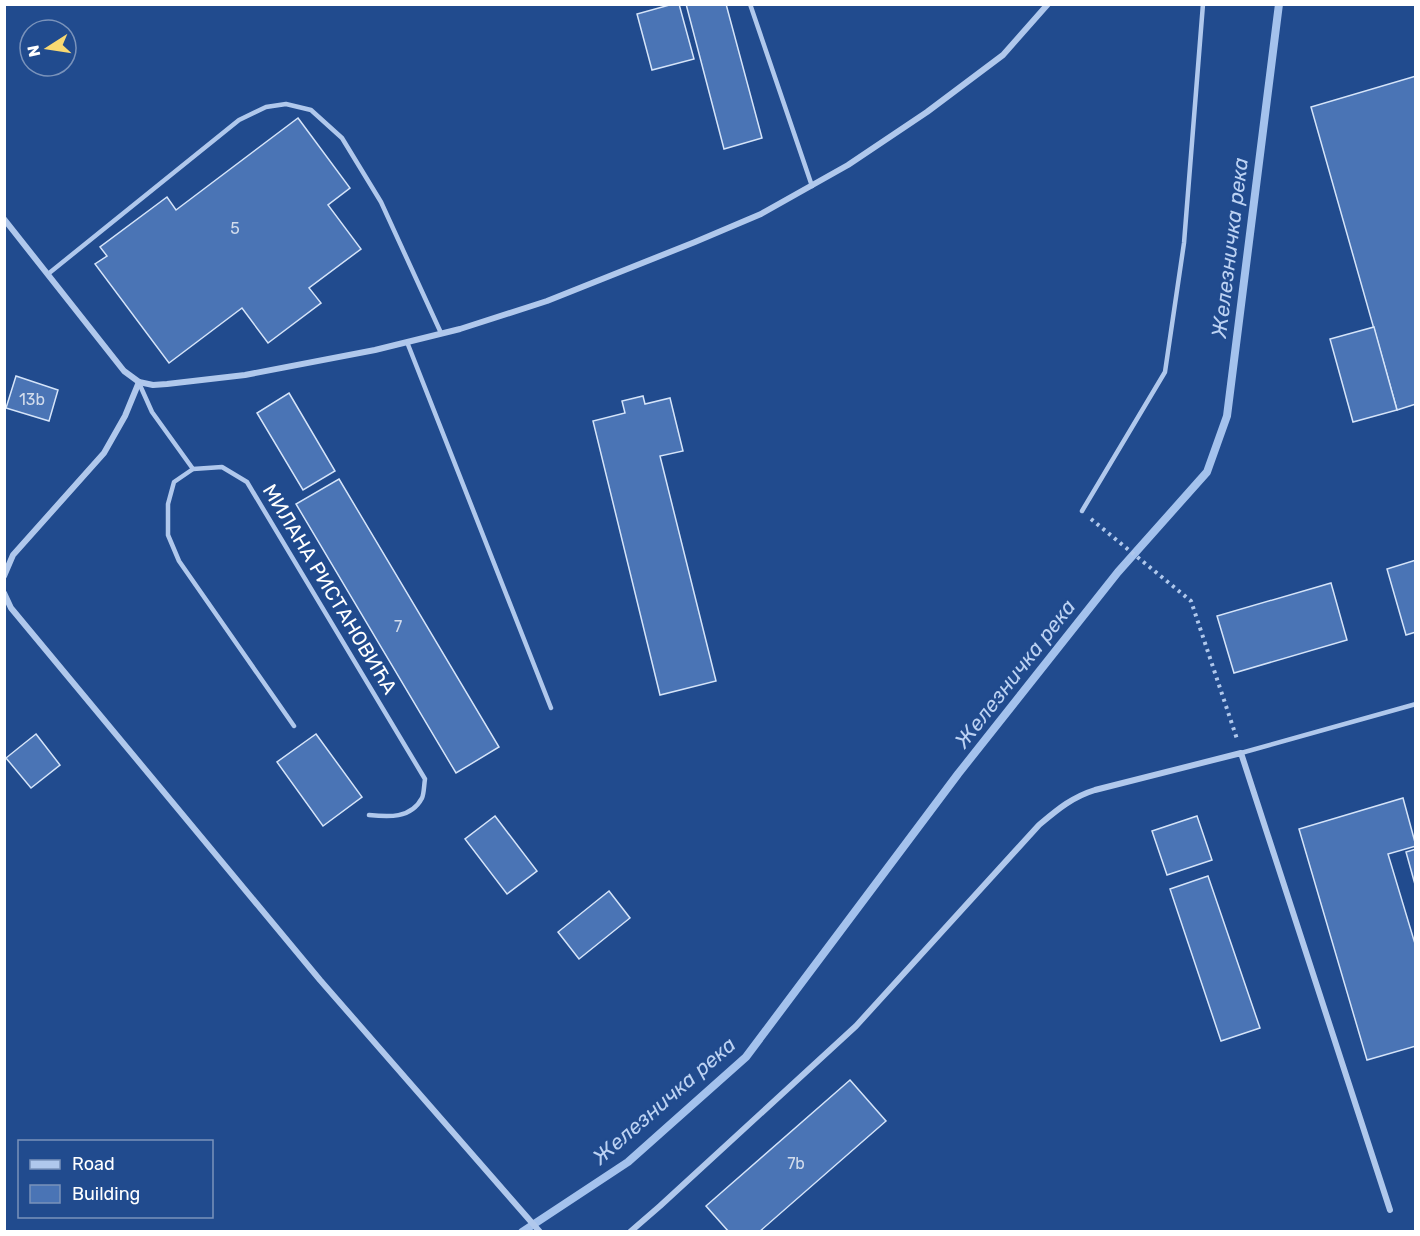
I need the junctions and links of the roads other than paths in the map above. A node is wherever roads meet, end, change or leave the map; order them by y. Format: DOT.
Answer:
graph roads {
  1 [pos="750,4"];
  2 [pos="1048,4"];
  3 [pos="1203,4"];
  4 [pos="812,186"];
  5 [pos="4,219"];
  6 [pos="48,274"];
  7 [pos="441,333"];
  8 [pos="407,342"];
  9 [pos="139,382"];
  10 [pos="193,469"];
  11 [pos="1082,511"];
  12 [pos="4,576"];
  13 [pos="4,593"];
  14 [pos="1416,704"];
  15 [pos="551,708"];
  16 [pos="294,726"];
  17 [pos="1241,753"];
  18 [pos="369,815"];
  19 [pos="1390,1210"];
  20 [pos="540,1232"];
  21 [pos="630,1232"];
  1 -- 4 [label="lane"];
  2 -- 4 [label="street"];
  3 -- 11 [label="lane"];
  4 -- 7 [label="street"];
  5 -- 6 [label="street"];
  6 -- 7 [label="lane"];
  6 -- 9 [label="street"];
  7 -- 8 [label="street"];
  8 -- 9 [label="street"];
  8 -- 15 [label="lane"];
  9 -- 10 [label="lane"];
  9 -- 12 [label="street"];
  10 -- 16 [label="lane"];
  10 -- 18 [label="lane, МИЛАНА РИСТАНОВИЋА"];
  13 -- 20 [label="street"];
  14 -- 17 [label="lane"];
  17 -- 19 [label="street"];
  17 -- 21 [label="street"];
}
